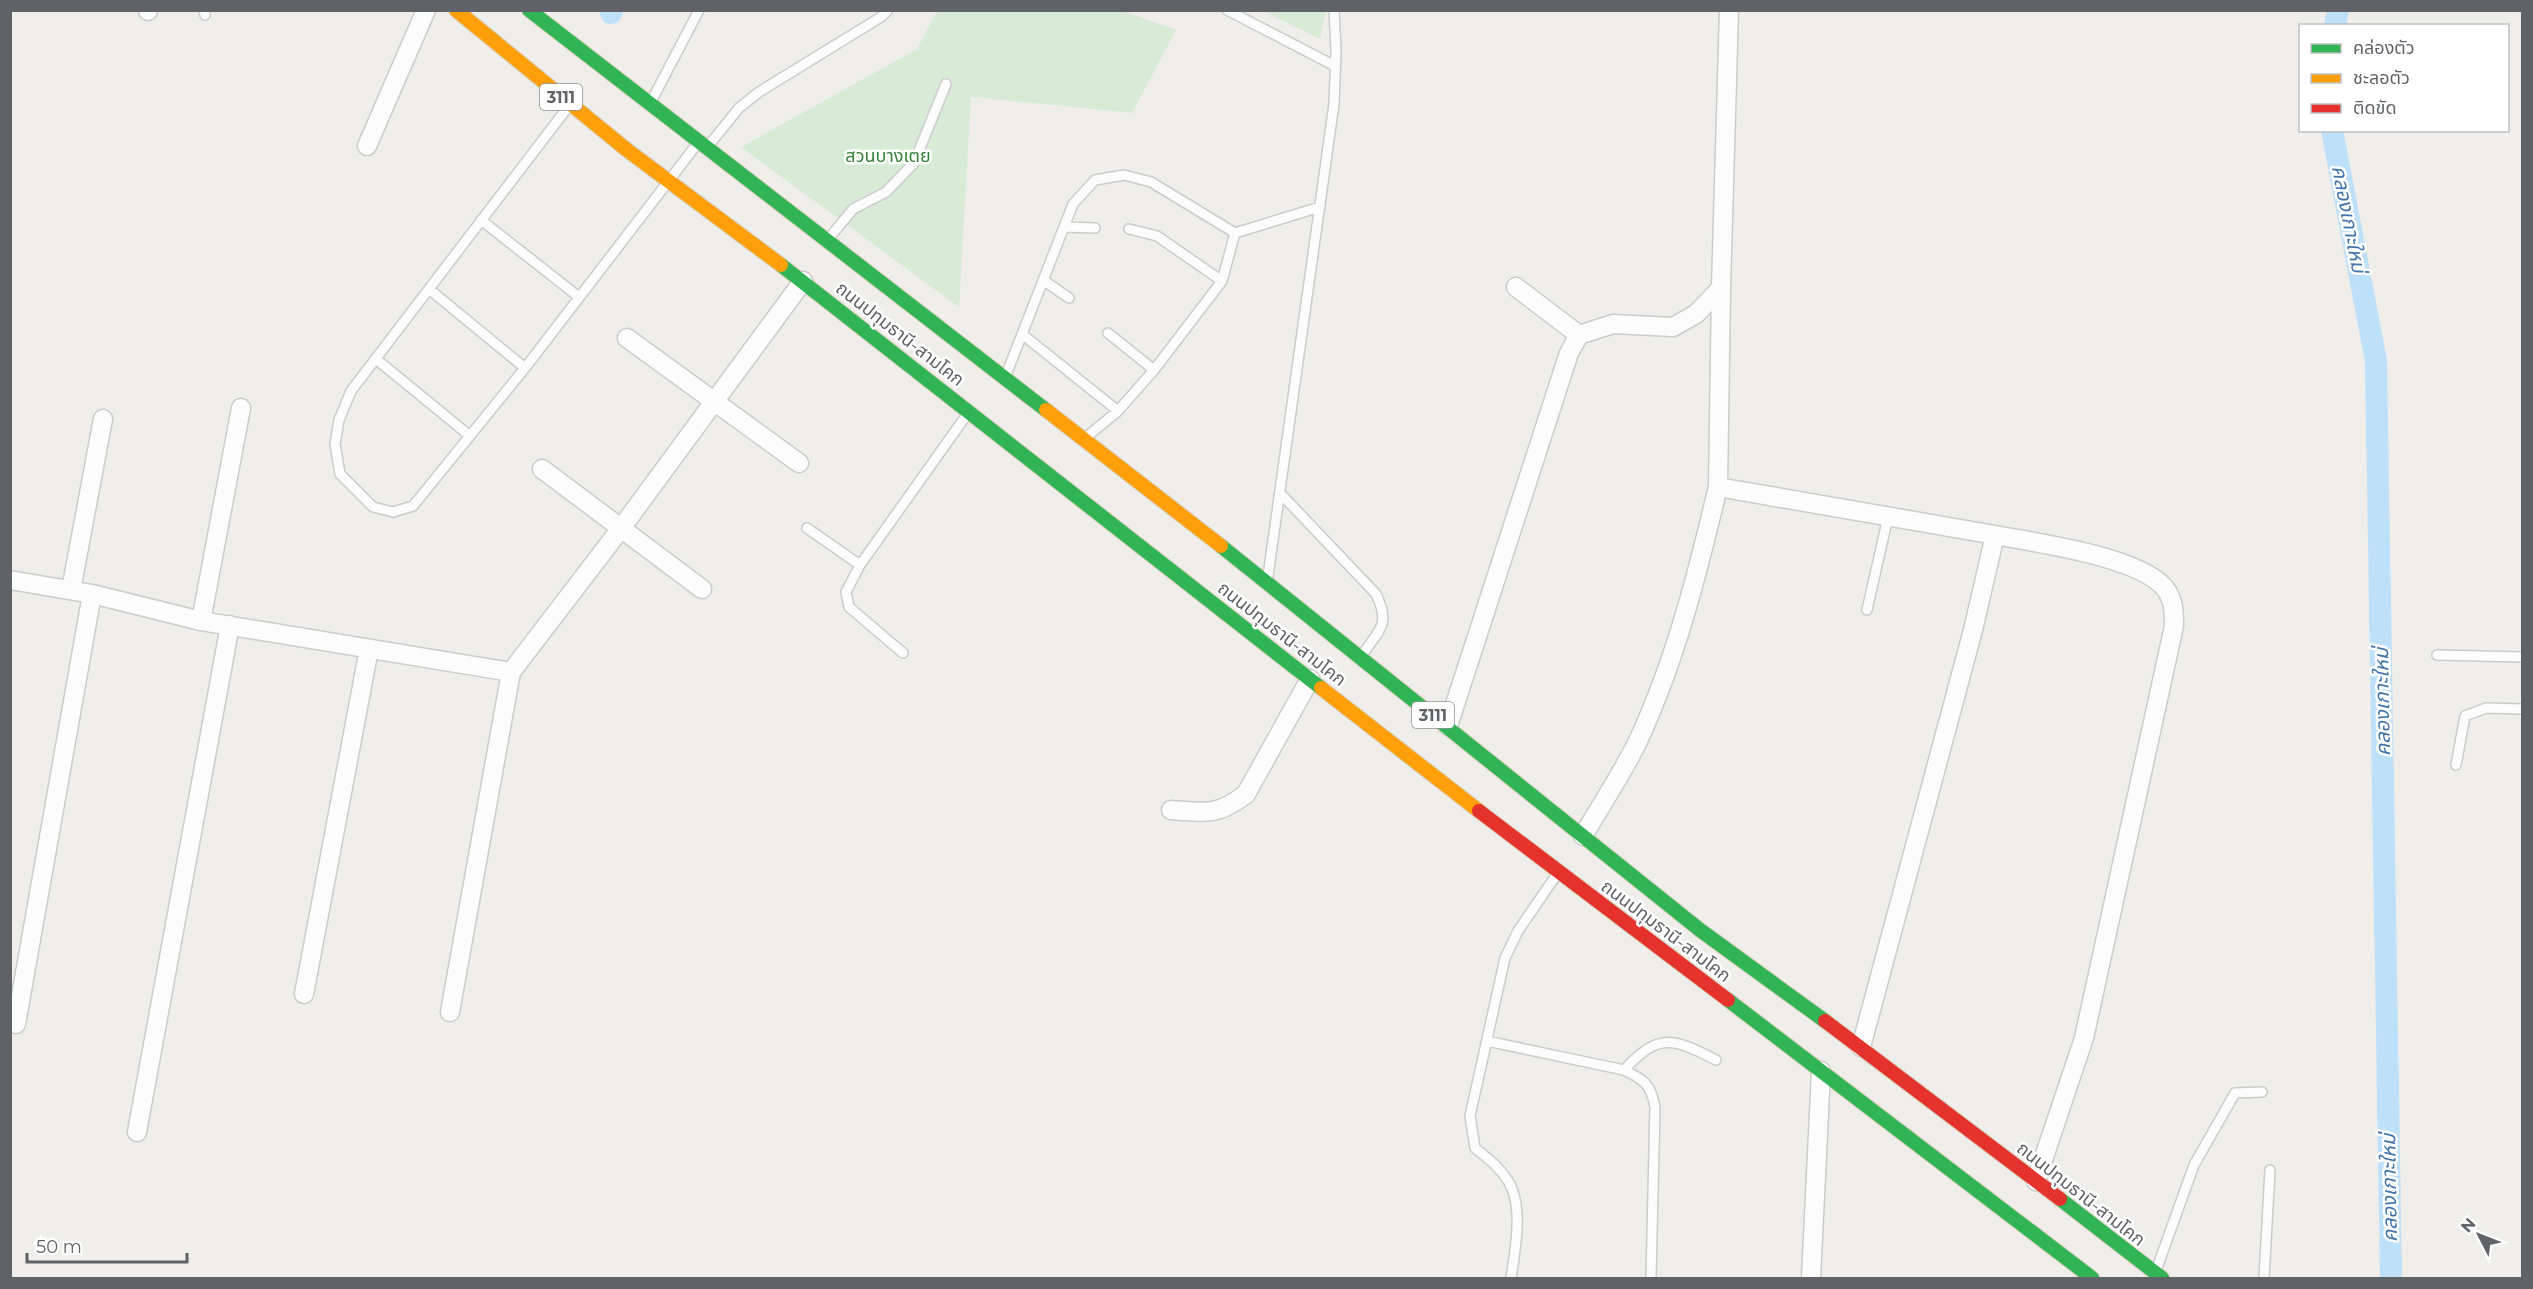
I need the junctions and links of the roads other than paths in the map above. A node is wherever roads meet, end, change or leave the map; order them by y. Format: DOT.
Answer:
graph roads {
  1 [pos="426,10"];
  2 [pos="456,10"];
  3 [pos="529,10"];
  4 [pos="699,10"];
  5 [pos="888,10"];
  6 [pos="1227,10"];
  7 [pos="1334,10"];
  8 [pos="1729,10"];
  9 [pos="1335,66"];
  10 [pos="946,84"];
  11 [pos="570,104"];
  12 [pos="650,104"];
  13 [pos="703,145"];
  14 [pos="367,146"];
  15 [pos="668,181"];
  16 [pos="1320,207"];
  17 [pos="482,220"];
  18 [pos="1064,227"];
  19 [pos="1095,228"];
  20 [pos="1129,229"];
  21 [pos="1235,233"];
  22 [pos="826,242"];
  23 [pos="803,280"];
  24 [pos="1043,280"];
  25 [pos="1222,281"];
  26 [pos="1516,287"];
  27 [pos="1721,288"];
  28 [pos="429,289"];
  29 [pos="579,297"];
  30 [pos="1069,298"];
  31 [pos="1108,333"];
  32 [pos="1022,334"];
  33 [pos="1580,335"];
  34 [pos="627,338"];
  35 [pos="376,359"];
  36 [pos="525,368"];
  37 [pos="1154,370"];
  38 [pos="1005,380"];
  39 [pos="714,400"];
  40 [pos="241,408"];
  41 [pos="969,411"];
  42 [pos="1118,411"];
  43 [pos="103,419"];
  44 [pos="470,436"];
  45 [pos="1083,441"];
  46 [pos="799,463"];
  47 [pos="542,469"];
  48 [pos="1718,487"];
  49 [pos="1280,493"];
  50 [pos="1888,517"];
  51 [pos="622,527"];
  52 [pos="807,528"];
  53 [pos="1995,535"];
  54 [pos="860,565"];
  55 [pos="10,580"];
  56 [pos="1268,582"];
  57 [pos="702,589"];
  58 [pos="71,590"];
  59 [pos="92,594"];
  60 [pos="1867,610"];
  61 [pos="201,621"];
  62 [pos="230,626"];
  63 [pos="369,649"];
  64 [pos="903,653"];
  65 [pos="2437,655"];
  66 [pos="1361,657"];
  67 [pos="2523,657"];
  68 [pos="511,672"];
  69 [pos="1310,679"];
  70 [pos="2523,709"];
  71 [pos="1448,726"];
  72 [pos="2456,765"];
  73 [pos="1171,810"];
  74 [pos="1583,836"];
  75 [pos="1558,873"];
  76 [pos="304,994"];
  77 [pos="450,1012"];
  78 [pos="16,1024"];
  79 [pos="1487,1041"];
  80 [pos="1861,1047"];
  81 [pos="1716,1060"];
  82 [pos="1624,1070"];
  83 [pos="1821,1071"];
  84 [pos="2262,1092"];
  85 [pos="137,1132"];
  86 [pos="2270,1170"];
  87 [pos="2036,1181"];
  88 [pos="2158,1276"];
  89 [pos="1511,1278"];
  90 [pos="1651,1278"];
  91 [pos="1811,1278"];
  92 [pos="2092,1278"];
  93 [pos="2264,1278"];
  1 -- 14 [label="street"];
  2 -- 11 [label="main road, ถนนปทุมธานี-สามโคก / 3111"];
  3 -- 12 [label="main road, ถนนปทุมธานี-สามโคก / 3111"];
  4 -- 12 [label="lane"];
  5 -- 13 [label="lane"];
  6 -- 9 [label="lane"];
  7 -- 9 [label="lane"];
  8 -- 27 [label="street"];
  9 -- 16 [label="lane"];
  10 -- 22 [label="lane"];
  11 -- 15 [label="main road, ถนนปทุมธานี-สามโคก / 3111"];
  11 -- 17 [label="lane"];
  12 -- 13 [label="main road, ถนนปทุมธานี-สามโคก / 3111"];
  13 -- 15 [label="lane"];
  13 -- 22 [label="main road, ถนนปทุมธานี-สามโคก / 3111"];
  15 -- 23 [label="main road, ถนนปทุมธานี-สามโคก / 3111"];
  15 -- 29 [label="lane"];
  16 -- 21 [label="lane"];
  16 -- 49 [label="lane"];
  17 -- 28 [label="lane"];
  17 -- 29 [label="lane"];
  18 -- 19 [label="lane"];
  18 -- 21 [label="lane"];
  18 -- 24 [label="lane"];
  20 -- 25 [label="lane"];
  21 -- 25 [label="lane"];
  22 -- 38 [label="main road, ถนนปทุมธานี-สามโคก / 3111"];
  23 -- 39 [label="street"];
  23 -- 41 [label="main road, ถนนปทุมธานี-สามโคก / 3111"];
  24 -- 30 [label="lane"];
  24 -- 32 [label="lane"];
  25 -- 37 [label="lane"];
  26 -- 33 [label="street"];
  27 -- 33 [label="street"];
  27 -- 48 [label="street"];
  28 -- 35 [label="lane"];
  28 -- 36 [label="lane"];
  29 -- 36 [label="lane"];
  31 -- 37 [label="lane"];
  32 -- 38 [label="lane"];
  32 -- 42 [label="lane"];
  33 -- 71 [label="street"];
  34 -- 39 [label="street"];
  35 -- 44 [label="lane"];
  35 -- 44 [label="lane"];
  36 -- 44 [label="lane"];
  37 -- 42 [label="lane"];
  38 -- 45 [label="main road, ถนนปทุมธานี-สามโคก / 3111"];
  39 -- 46 [label="street"];
  39 -- 51 [label="street"];
  40 -- 61 [label="street"];
  41 -- 54 [label="lane"];
  41 -- 69 [label="main road, ถนนปทุมธานี-สามโคก / 3111"];
  42 -- 45 [label="lane"];
  43 -- 58 [label="street"];
  45 -- 56 [label="main road, ถนนปทุมธานี-สามโคก / 3111"];
  47 -- 51 [label="street"];
  48 -- 50 [label="street"];
  48 -- 74 [label="street"];
  49 -- 56 [label="lane"];
  49 -- 66 [label="lane"];
  50 -- 53 [label="street"];
  50 -- 60 [label="lane"];
  51 -- 57 [label="street"];
  51 -- 68 [label="street"];
  52 -- 54 [label="lane"];
  53 -- 80 [label="street"];
  53 -- 87 [label="street"];
  54 -- 64 [label="lane"];
  55 -- 58 [label="street"];
  56 -- 66 [label="main road, ถนนปทุมธานี-สามโคก / 3111"];
  58 -- 59 [label="street"];
  59 -- 61 [label="street"];
  59 -- 78 [label="street"];
  61 -- 62 [label="street"];
  62 -- 63 [label="street"];
  62 -- 85 [label="street"];
  63 -- 68 [label="street"];
  63 -- 76 [label="street"];
  65 -- 67 [label="lane"];
  66 -- 71 [label="main road, ถนนปทุมธานี-สามโคก / 3111"];
  68 -- 77 [label="street"];
  69 -- 73 [label="street"];
  69 -- 75 [label="main road, ถนนปทุมธานี-สามโคก / 3111"];
  70 -- 72 [label="lane"];
  71 -- 74 [label="main road, ถนนปทุมธานี-สามโคก / 3111"];
  74 -- 80 [label="main road, ถนนปทุมธานี-สามโคก / 3111"];
  75 -- 79 [label="lane"];
  75 -- 83 [label="main road, ถนนปทุมธานี-สามโคก / 3111"];
  79 -- 82 [label="lane"];
  79 -- 89 [label="lane"];
  80 -- 87 [label="main road, ถนนปทุมธานี-สามโคก / 3111"];
  81 -- 82 [label="lane"];
  82 -- 90 [label="lane"];
  83 -- 91 [label="street"];
  83 -- 92 [label="main road, ถนนปทุมธานี-สามโคก / 3111"];
  84 -- 88 [label="lane"];
  86 -- 93 [label="lane"];
  87 -- 88 [label="main road, ถนนปทุมธานี-สามโคก / 3111"];
}
